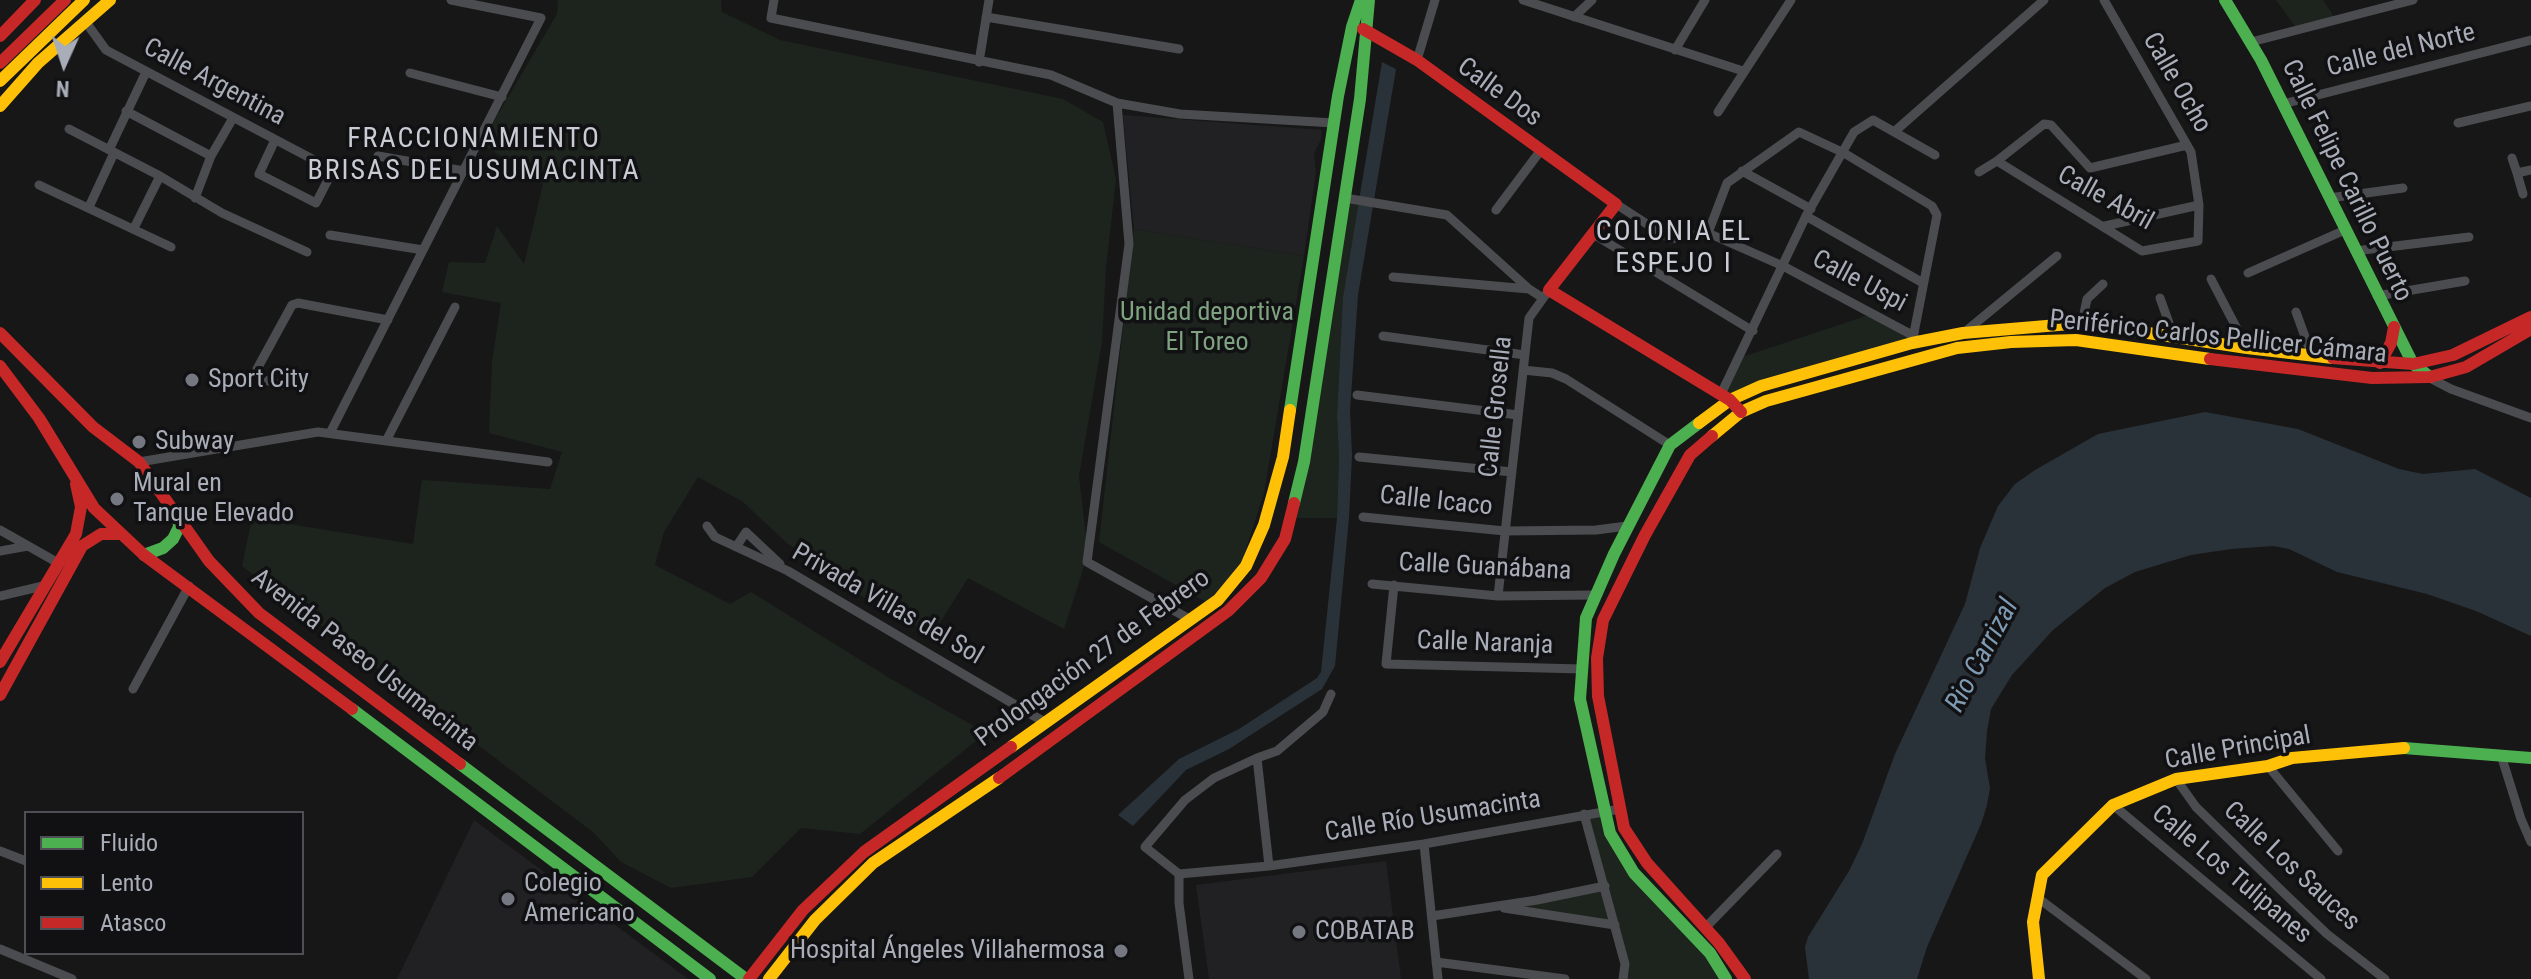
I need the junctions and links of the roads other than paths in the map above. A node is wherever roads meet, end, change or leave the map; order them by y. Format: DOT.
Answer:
graph roads {
  1 [pos="35,0"];
  2 [pos="65,0"];
  3 [pos="84,0"];
  4 [pos="110,0"];
  5 [pos="451,0"];
  6 [pos="774,0"];
  7 [pos="989,0"];
  8 [pos="1361,0"];
  9 [pos="1369,0"];
  10 [pos="1435,0"];
  11 [pos="1523,0"];
  12 [pos="1592,0"];
  13 [pos="1705,0"];
  14 [pos="1791,0"];
  15 [pos="2044,0"];
  16 [pos="2104,0"];
  17 [pos="2225,0"];
  18 [pos="2413,0"];
  19 [pos="986,17"];
  20 [pos="1574,17"];
  21 [pos="85,21"];
  22 [pos="1352,27"];
  23 [pos="1367,30"];
  24 [pos="0,36"];
  25 [pos="2531,40"];
  26 [pos="2251,42"];
  27 [pos="1179,49"];
  28 [pos="1675,50"];
  29 [pos="1417,60"];
  30 [pos="979,62"];
  31 [pos="0,63"];
  32 [pos="1743,71"];
  33 [pos="146,72"];
  34 [pos="410,73"];
  35 [pos="0,81"];
  36 [pos="502,97"];
  37 [pos="1117,103"];
  38 [pos="2283,104"];
  39 [pos="0,106"];
  40 [pos="2531,106"];
  41 [pos="126,111"];
  42 [pos="1718,112"];
  43 [pos="233,118"];
  44 [pos="1334,123"];
  45 [pos="2458,123"];
  46 [pos="69,129"];
  47 [pos="1894,132"];
  48 [pos="275,140"];
  49 [pos="2187,145"];
  50 [pos="1541,150"];
  51 [pos="112,152"];
  52 [pos="1844,153"];
  53 [pos="1935,155"];
  54 [pos="211,156"];
  55 [pos="378,156"];
  56 [pos="2512,158"];
  57 [pos="1997,161"];
  58 [pos="2531,170"];
  59 [pos="464,171"];
  60 [pos="1742,171"];
  61 [pos="1979,172"];
  62 [pos="2517,173"];
  63 [pos="160,176"];
  64 [pos="39,185"];
  65 [pos="2403,188"];
  66 [pos="2523,194"];
  67 [pos="195,198"];
  68 [pos="1345,198"];
  69 [pos="2329,198"];
  70 [pos="1616,204"];
  71 [pos="2199,205"];
  72 [pos="89,207"];
  73 [pos="1496,210"];
  74 [pos="1808,212"];
  75 [pos="2105,226"];
  76 [pos="134,228"];
  77 [pos="2345,230"];
  78 [pos="1708,233"];
  79 [pos="1593,234"];
  80 [pos="330,235"];
  81 [pos="2469,237"];
  82 [pos="2198,241"];
  83 [pos="171,247"];
  84 [pos="423,250"];
  85 [pos="2355,251"];
  86 [pos="307,252"];
  87 [pos="2057,256"];
  88 [pos="1783,266"];
  89 [pos="2248,273"];
  90 [pos="1393,277"];
  91 [pos="2211,279"];
  92 [pos="2465,281"];
  93 [pos="1923,283"];
  94 [pos="2103,284"];
  95 [pos="1529,289"];
  96 [pos="1546,294"];
  97 [pos="2377,296"];
  98 [pos="2160,298"];
  99 [pos="455,307"];
  100 [pos="2296,312"];
  101 [pos="2531,317"];
  102 [pos="388,320"];
  103 [pos="2082,323"];
  104 [pos="2394,327"];
  105 [pos="2531,329"];
  106 [pos="1753,331"];
  107 [pos="0,333"];
  108 [pos="1963,333"];
  109 [pos="1383,336"];
  110 [pos="2174,337"];
  111 [pos="1913,340"];
  112 [pos="2247,348"];
  113 [pos="1525,355"];
  114 [pos="2312,356"];
  115 [pos="2380,363"];
  116 [pos="2413,364"];
  117 [pos="0,366"];
  118 [pos="1523,370"];
  119 [pos="40,374"];
  120 [pos="2430,377"];
  121 [pos="283,385"];
  122 [pos="20,392"];
  123 [pos="1357,395"];
  124 [pos="1725,397"];
  125 [pos="1741,412"];
  126 [pos="1518,415"];
  127 [pos="2531,418"];
  128 [pos="330,433"];
  129 [pos="386,441"];
  130 [pos="1670,445"];
  131 [pos="1359,457"];
  132 [pos="139,462"];
  133 [pos="548,462"];
  134 [pos="1512,472"];
  135 [pos="76,481"];
  136 [pos="178,515"];
  137 [pos="1363,517"];
  138 [pos="707,526"];
  139 [pos="1627,526"];
  140 [pos="0,530"];
  141 [pos="1505,531"];
  142 [pos="119,534"];
  143 [pos="28,546"];
  144 [pos="736,547"];
  145 [pos="0,551"];
  146 [pos="144,555"];
  147 [pos="60,564"];
  148 [pos="788,571"];
  149 [pos="1372,584"];
  150 [pos="47,585"];
  151 [pos="1394,585"];
  152 [pos="189,586"];
  153 [pos="1596,595"];
  154 [pos="0,596"];
  155 [pos="1498,596"];
  156 [pos="1191,620"];
  157 [pos="0,662"];
  158 [pos="1582,669"];
  159 [pos="133,689"];
  160 [pos="1331,694"];
  161 [pos="0,695"];
  162 [pos="1046,723"];
  163 [pos="2501,755"];
  164 [pos="1257,758"];
  165 [pos="2531,758"];
  166 [pos="2268,766"];
  167 [pos="2176,779"];
  168 [pos="2113,805"];
  169 [pos="1620,809"];
  170 [pos="1604,810"];
  171 [pos="1584,814"];
  172 [pos="2531,842"];
  173 [pos="1424,844"];
  174 [pos="0,851"];
  175 [pos="2338,851"];
  176 [pos="1777,854"];
  177 [pos="24,860"];
  178 [pos="1269,866"];
  179 [pos="1179,874"];
  180 [pos="1605,886"];
  181 [pos="2038,898"];
  182 [pos="1493,906"];
  183 [pos="1432,916"];
  184 [pos="1615,925"];
  185 [pos="1705,928"];
  186 [pos="0,949"];
  187 [pos="1436,962"];
  188 [pos="72,979"];
  189 [pos="710,979"];
  190 [pos="747,979"];
  191 [pos="769,979"];
  192 [pos="1189,979"];
  193 [pos="1438,979"];
  194 [pos="1565,979"];
  195 [pos="1623,979"];
  196 [pos="1726,979"];
  197 [pos="1745,979"];
  198 [pos="2039,979"];
  199 [pos="2146,979"];
  200 [pos="2321,979"];
  201 [pos="2385,979"];
  1 -- 24 [label="main road"];
  2 -- 31 [label="main road"];
  3 -- 35 [label="main road"];
  4 -- 21 [label="main road"];
  5 -- 36 [label="street"];
  6 -- 30 [label="street"];
  7 -- 19 [label="street"];
  8 -- 22 [label="main road, Prolongación 27 de Febrero"];
  9 -- 23 [label="main road, Prolongación 27 de Febrero"];
  10 -- 29 [label="street"];
  11 -- 20 [label="street"];
  12 -- 20 [label="street"];
  13 -- 28 [label="street"];
  14 -- 32 [label="street"];
  15 -- 47 [label="street"];
  16 -- 49 [label="street, Calle Ocho"];
  17 -- 26 [label="main road, Calle Felipe Carillo Puerto"];
  18 -- 26 [label="street"];
  19 -- 27 [label="street"];
  19 -- 30 [label="street"];
  20 -- 28 [label="street"];
  21 -- 33 [label="street, Calle Argentina"];
  21 -- 39 [label="main road"];
  22 -- 23 [label="main road, Calle Dos"];
  22 -- 44 [label="main road, Prolongación 27 de Febrero"];
  23 -- 29 [label="main road, Calle Dos"];
  23 -- 68 [label="main road, Prolongación 27 de Febrero"];
  25 -- 38 [label="street, Calle del Norte"];
  26 -- 38 [label="main road, Calle Felipe Carillo Puerto"];
  28 -- 32 [label="street"];
  29 -- 50 [label="main road, Calle Dos"];
  30 -- 37 [label="street"];
  32 -- 42 [label="street"];
  33 -- 41 [label="street"];
  33 -- 43 [label="street, Calle Argentina"];
  34 -- 36 [label="street"];
  36 -- 59 [label="street"];
  37 -- 44 [label="street"];
  37 -- 156 [label="street"];
  38 -- 69 [label="main road, Calle Felipe Carillo Puerto"];
  40 -- 45 [label="street"];
  41 -- 51 [label="street"];
  41 -- 54 [label="street"];
  43 -- 48 [label="street, Calle Argentina"];
  43 -- 54 [label="street"];
  44 -- 156 [label="main road, Prolongación 27 de Febrero"];
  46 -- 51 [label="street"];
  47 -- 52 [label="street"];
  47 -- 53 [label="street"];
  48 -- 48 [label="street, Calle Argentina"];
  49 -- 57 [label="street"];
  49 -- 71 [label="street, Calle Ocho"];
  50 -- 70 [label="main road, Calle Dos"];
  50 -- 73 [label="street"];
  51 -- 63 [label="street"];
  51 -- 72 [label="street"];
  52 -- 60 [label="street"];
  52 -- 74 [label="street"];
  52 -- 93 [label="street"];
  54 -- 67 [label="street"];
  55 -- 59 [label="street"];
  56 -- 62 [label="street"];
  57 -- 61 [label="street"];
  57 -- 75 [label="street, Calle Abril"];
  58 -- 62 [label="street"];
  59 -- 84 [label="street"];
  60 -- 74 [label="street"];
  60 -- 78 [label="street"];
  62 -- 66 [label="street"];
  63 -- 67 [label="street"];
  63 -- 76 [label="street"];
  64 -- 72 [label="street"];
  65 -- 69 [label="street"];
  67 -- 86 [label="street"];
  68 -- 95 [label="street"];
  68 -- 191 [label="main road, Prolongación 27 de Febrero"];
  69 -- 77 [label="main road, Calle Felipe Carillo Puerto"];
  70 -- 78 [label="street"];
  70 -- 79 [label="main road, Calle Grosella"];
  71 -- 75 [label="street"];
  71 -- 82 [label="street, Calle Ocho"];
  72 -- 76 [label="street"];
  74 -- 88 [label="street"];
  74 -- 93 [label="street"];
  75 -- 82 [label="street, Calle Abril"];
  76 -- 83 [label="street"];
  77 -- 85 [label="main road, Calle Felipe Carillo Puerto"];
  77 -- 89 [label="street"];
  78 -- 88 [label="street, Calle Uspi"];
  79 -- 96 [label="main road, Calle Grosella"];
  79 -- 106 [label="street"];
  80 -- 84 [label="street"];
  81 -- 85 [label="street"];
  84 -- 102 [label="street"];
  85 -- 97 [label="main road, Calle Felipe Carillo Puerto"];
  87 -- 108 [label="street"];
  88 -- 106 [label="street"];
  88 -- 111 [label="street, Calle Uspi"];
  90 -- 95 [label="street"];
  91 -- 112 [label="street"];
  92 -- 97 [label="street"];
  93 -- 111 [label="street"];
  94 -- 103 [label="street"];
  95 -- 96 [label="street"];
  96 -- 113 [label="street, Calle Grosella"];
  96 -- 124 [label="main road"];
  97 -- 104 [label="main road, Calle Felipe Carillo Puerto"];
  98 -- 110 [label="street"];
  99 -- 129 [label="street"];
  100 -- 114 [label="street"];
  101 -- 116 [label="main road, Periférico Carlos Pellicer Cámara"];
  102 -- 121 [label="street"];
  102 -- 128 [label="street"];
  103 -- 108 [label="main road, Periférico Carlos Pellicer Cámara"];
  103 -- 110 [label="main road, Periférico Carlos Pellicer Cámara"];
  104 -- 115 [label="main road"];
  104 -- 116 [label="main road, Calle Felipe Carillo Puerto"];
  105 -- 120 [label="main road, Periférico Carlos Pellicer Cámara"];
  106 -- 124 [label="street"];
  107 -- 119 [label="main road, Avenida Paseo Usumacinta"];
  108 -- 111 [label="main road, Periférico Carlos Pellicer Cámara"];
  109 -- 113 [label="street"];
  110 -- 112 [label="main road, Periférico Carlos Pellicer Cámara"];
  111 -- 124 [label="main road, Periférico Carlos Pellicer Cámara"];
  112 -- 114 [label="main road, Periférico Carlos Pellicer Cámara"];
  113 -- 118 [label="street, Calle Grosella"];
  114 -- 115 [label="main road, Periférico Carlos Pellicer Cámara"];
  115 -- 116 [label="main road, Periférico Carlos Pellicer Cámara"];
  116 -- 120 [label="main road, Calle Felipe Carillo Puerto"];
  117 -- 122 [label="main road, Avenida Paseo Usumacinta"];
  118 -- 126 [label="street, Calle Grosella"];
  118 -- 130 [label="street"];
  119 -- 122 [label="main road"];
  119 -- 132 [label="main road, Avenida Paseo Usumacinta"];
  120 -- 125 [label="main road, Periférico Carlos Pellicer Cámara"];
  120 -- 127 [label="street"];
  122 -- 135 [label="main road, Avenida Paseo Usumacinta"];
  123 -- 126 [label="street"];
  124 -- 125 [label="main road"];
  124 -- 130 [label="main road, Periférico Carlos Pellicer Cámara"];
  125 -- 169 [label="main road, Periférico Carlos Pellicer Cámara"];
  126 -- 134 [label="street, Calle Grosella"];
  128 -- 129 [label="street"];
  128 -- 132 [label="street"];
  129 -- 133 [label="street"];
  130 -- 139 [label="main road, Periférico Carlos Pellicer Cámara"];
  131 -- 134 [label="street"];
  132 -- 136 [label="main road, Avenida Paseo Usumacinta"];
  134 -- 141 [label="street, Calle Grosella"];
  135 -- 142 [label="main road, Avenida Paseo Usumacinta"];
  135 -- 147 [label="main road"];
  136 -- 146 [label="main road"];
  136 -- 190 [label="main road, Avenida Paseo Usumacinta"];
  137 -- 141 [label="street, Calle Icaco"];
  138 -- 144 [label="street, Privada Villas del Sol"];
  139 -- 141 [label="street, Calle Icaco"];
  139 -- 153 [label="main road, Periférico Carlos Pellicer Cámara"];
  140 -- 143 [label="street"];
  141 -- 155 [label="street, Calle Grosella"];
  142 -- 146 [label="main road, Avenida Paseo Usumacinta"];
  142 -- 161 [label="main road"];
  143 -- 145 [label="street"];
  143 -- 147 [label="street"];
  144 -- 148 [label="street, Privada Villas del Sol"];
  144 -- 148 [label="street"];
  146 -- 152 [label="main road, Avenida Paseo Usumacinta"];
  147 -- 150 [label="main road"];
  148 -- 162 [label="street, Privada Villas del Sol"];
  149 -- 151 [label="street, Calle Guanábana"];
  150 -- 154 [label="street"];
  150 -- 157 [label="main road"];
  151 -- 155 [label="street, Calle Guanábana"];
  151 -- 158 [label="street, Calle Naranja"];
  152 -- 159 [label="street"];
  152 -- 189 [label="main road, Avenida Paseo Usumacinta"];
  153 -- 155 [label="street, Calle Guanábana"];
  153 -- 158 [label="main road, Periférico Carlos Pellicer Cámara"];
  156 -- 162 [label="main road, Prolongación 27 de Febrero"];
  158 -- 170 [label="main road, Periférico Carlos Pellicer Cámara"];
  160 -- 164 [label="street"];
  162 -- 190 [label="main road, Prolongación 27 de Febrero"];
  163 -- 165 [label="main road, Calle Principal"];
  163 -- 166 [label="main road, Calle Principal"];
  163 -- 172 [label="street"];
  164 -- 178 [label="street"];
  164 -- 179 [label="street"];
  166 -- 167 [label="main road, Calle Principal"];
  166 -- 175 [label="street"];
  167 -- 168 [label="main road, Calle Principal"];
  167 -- 201 [label="street, Calle Los Sauces"];
  168 -- 181 [label="main road, Calle Principal"];
  168 -- 200 [label="street, Calle Los Tulipanes"];
  169 -- 170 [label="street, Calle Río Usumacinta"];
  169 -- 185 [label="main road, Periférico Carlos Pellicer Cámara"];
  170 -- 171 [label="street, Calle Río Usumacinta"];
  170 -- 196 [label="main road, Periférico Carlos Pellicer Cámara"];
  171 -- 173 [label="street, Calle Río Usumacinta"];
  171 -- 180 [label="street"];
  173 -- 178 [label="street, Calle Río Usumacinta"];
  173 -- 183 [label="street"];
  174 -- 177 [label="street"];
  176 -- 185 [label="street"];
  178 -- 179 [label="street, Calle Río Usumacinta"];
  179 -- 192 [label="street"];
  180 -- 182 [label="street"];
  180 -- 184 [label="street"];
  181 -- 198 [label="main road, Calle Principal"];
  181 -- 199 [label="street"];
  182 -- 183 [label="street"];
  182 -- 184 [label="street"];
  183 -- 187 [label="street"];
  184 -- 195 [label="street"];
  185 -- 197 [label="main road, Periférico Carlos Pellicer Cámara"];
  186 -- 188 [label="street"];
  187 -- 193 [label="street"];
  187 -- 194 [label="street"];
}
